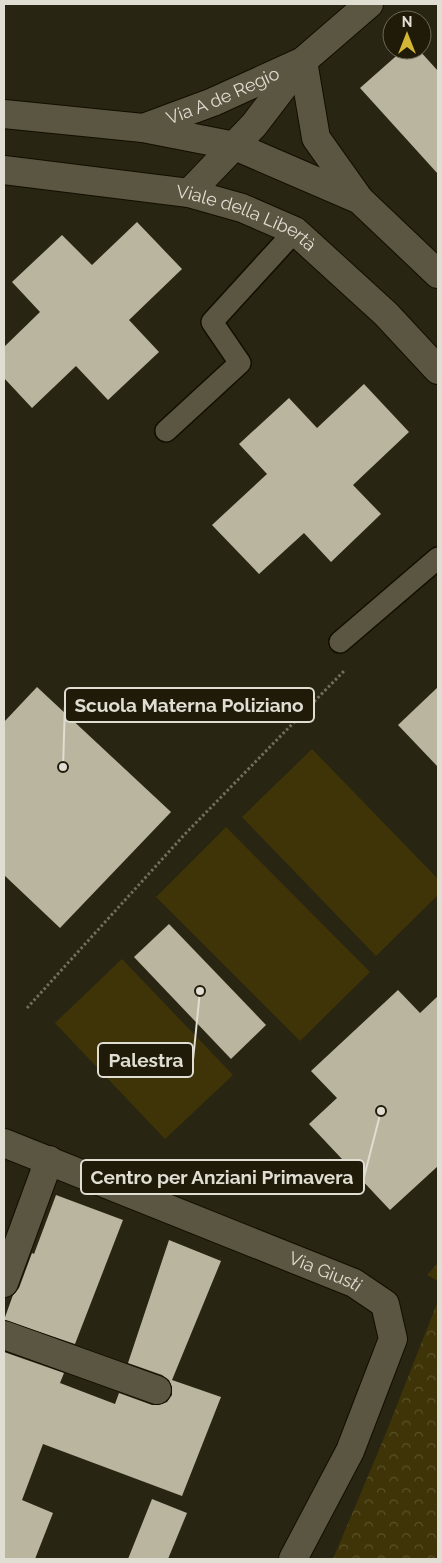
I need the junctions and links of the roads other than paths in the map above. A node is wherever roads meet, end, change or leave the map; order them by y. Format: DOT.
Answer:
graph roads {
  1 [pos="369,4"];
  2 [pos="303,62"];
  3 [pos="4,114"];
  4 [pos="143,128"];
  5 [pos="235,146"];
  6 [pos="4,170"];
  7 [pos="189,193"];
  8 [pos="360,200"];
  9 [pos="295,232"];
  10 [pos="438,274"];
  11 [pos="438,370"];
  12 [pos="166,431"];
  13 [pos="438,558"];
  14 [pos="340,642"];
  15 [pos="4,1143"];
  16 [pos="48,1160"];
  17 [pos="4,1283"];
  18 [pos="4,1335"];
  19 [pos="157,1390"];
  20 [pos="294,1559"];
  1 -- 2 [label="street, Via A de Regio"];
  2 -- 4 [label="street, Via A de Regio"];
  2 -- 5 [label="street, Via A de Regio"];
  2 -- 8 [label="street, Via A de Regio"];
  3 -- 4 [label="street"];
  4 -- 5 [label="street"];
  5 -- 7 [label="street, Via A de Regio"];
  5 -- 8 [label="street"];
  6 -- 7 [label="street, Viale della Libertà"];
  7 -- 9 [label="street, Viale della Libertà"];
  8 -- 10 [label="street"];
  9 -- 11 [label="street, Viale della Libertà"];
  9 -- 12 [label="lane"];
  13 -- 14 [label="lane"];
  15 -- 16 [label="street, Via Giusti"];
  16 -- 17 [label="street"];
  16 -- 20 [label="street, Via Giusti"];
  18 -- 19 [label="street"];
}
